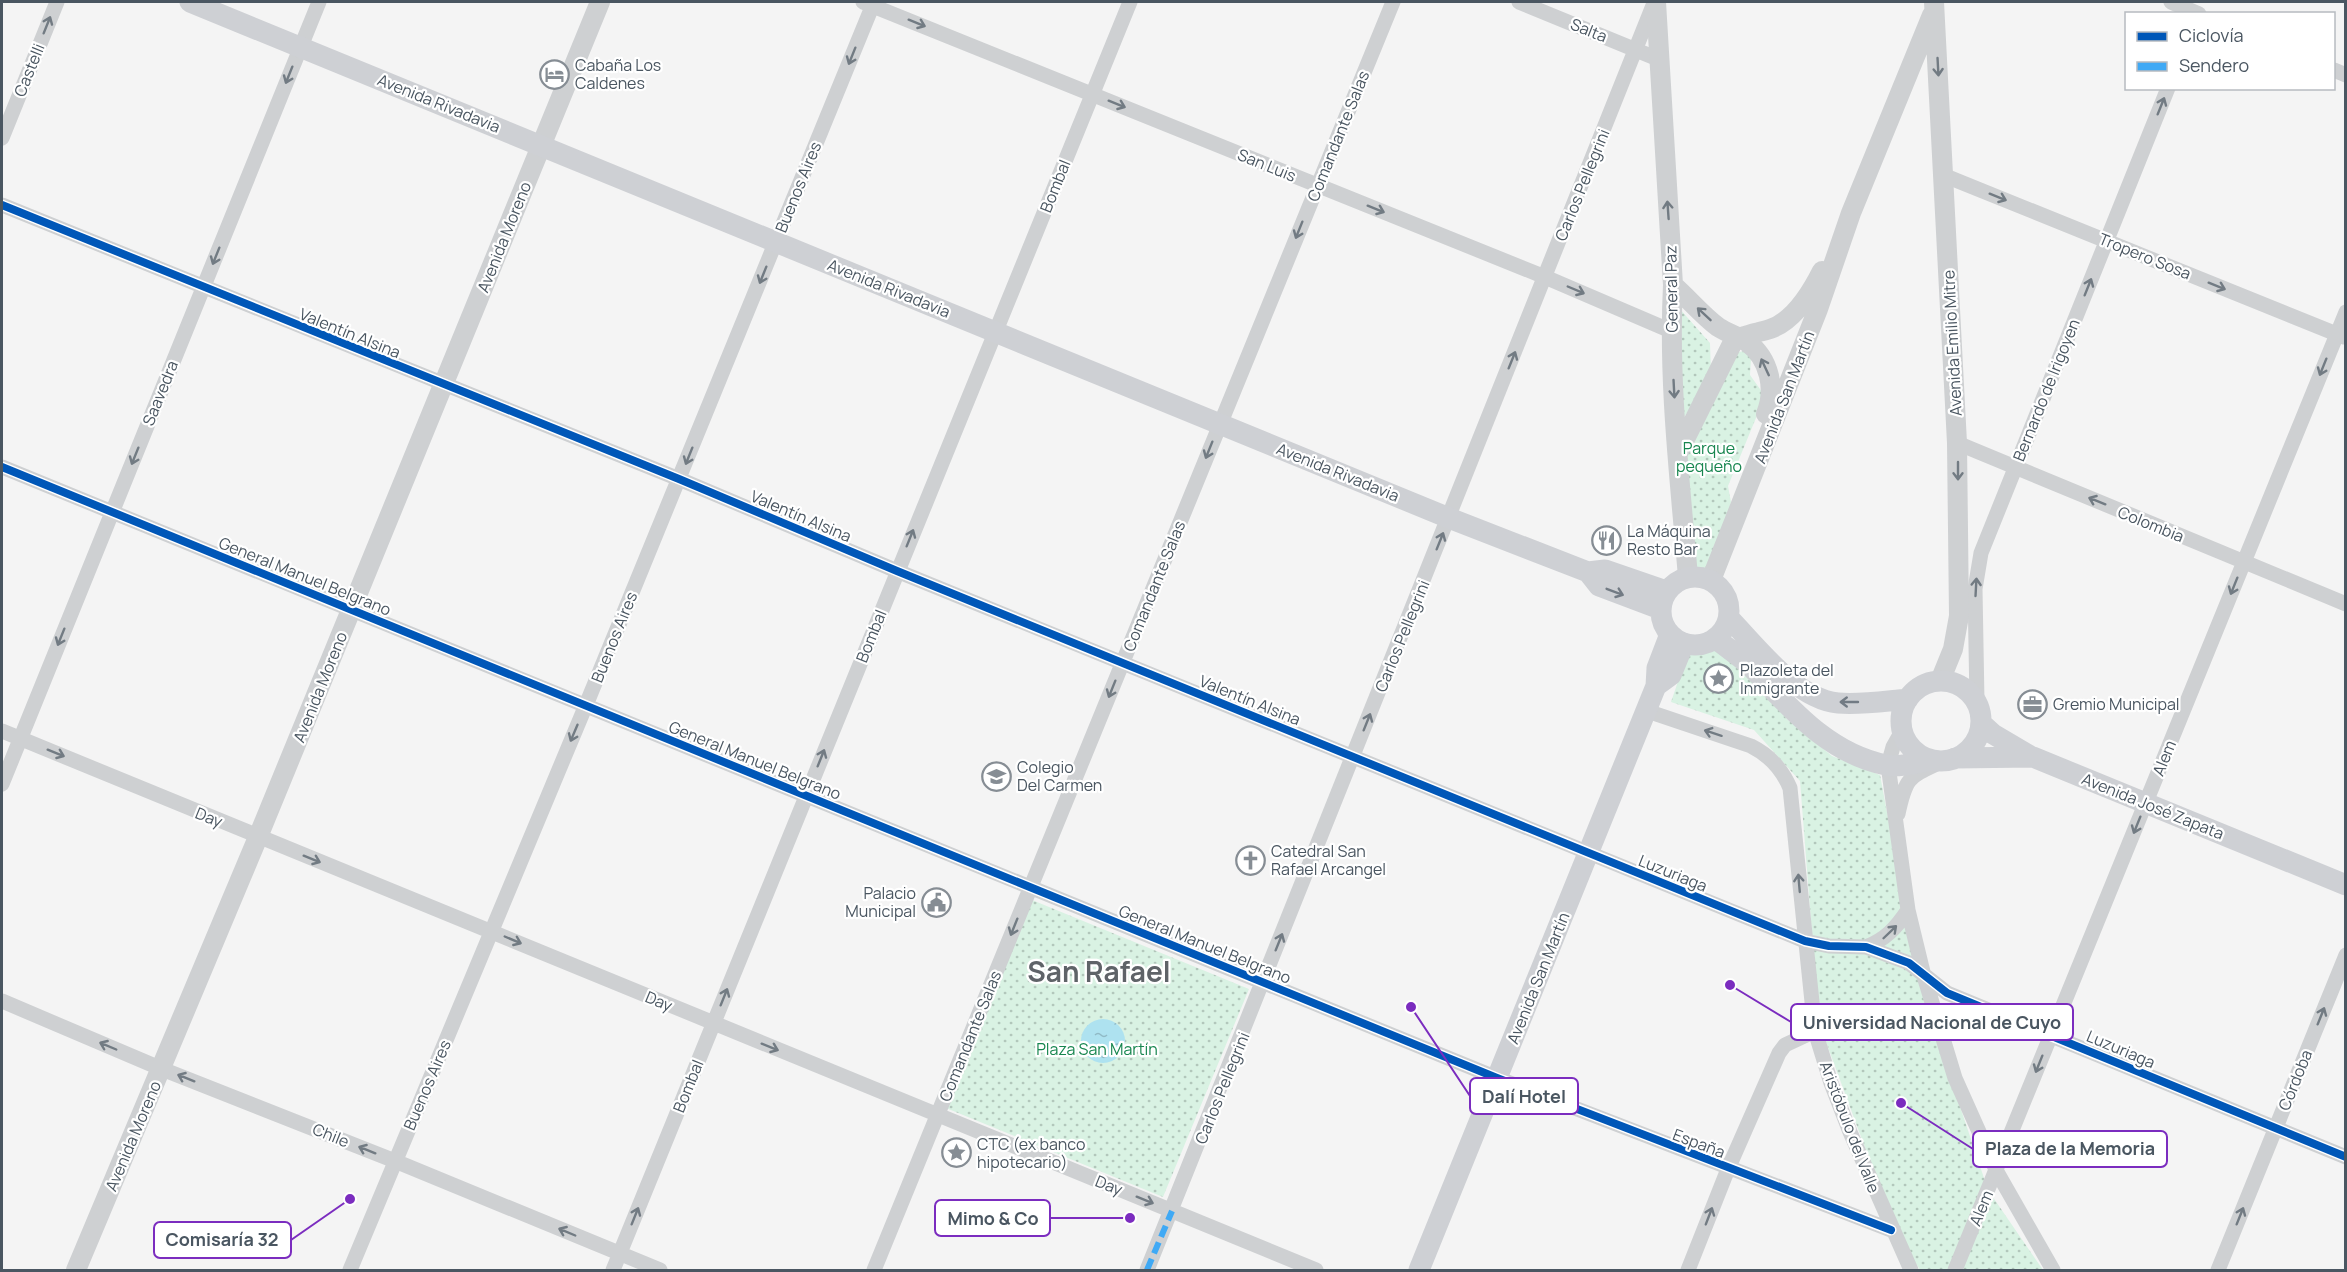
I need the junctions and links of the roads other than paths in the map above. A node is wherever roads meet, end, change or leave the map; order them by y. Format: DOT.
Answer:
graph roads {
  1 [pos="57,2"];
  2 [pos="190,2"];
  3 [pos="319,2"];
  4 [pos="600,2"];
  5 [pos="1130,2"];
  6 [pos="1393,2"];
  7 [pos="1519,2"];
  8 [pos="1656,2"];
  9 [pos="2171,2"];
  10 [pos="869,3"];
  11 [pos="1935,4"];
  12 [pos="2196,12"];
  13 [pos="300,46"];
  14 [pos="1636,50"];
  15 [pos="1658,59"];
  16 [pos="2167,90"];
  17 [pos="1092,94"];
  18 [pos="2,138"];
  19 [pos="541,145"];
  20 [pos="1943,175"];
  21 [pos="1317,186"];
  22 [pos="2,205"];
  23 [pos="1851,213"];
  24 [pos="777,241"];
  25 [pos="2107,241"];
  26 [pos="1545,277"];
  27 [pos="1673,285"];
  28 [pos="203,287"];
  29 [pos="2346,312"];
  30 [pos="994,331"];
  31 [pos="1671,331"];
  32 [pos="2341,336"];
  33 [pos="1739,337"];
  34 [pos="443,385"];
  35 [pos="1220,424"];
  36 [pos="1957,443"];
  37 [pos="1678,453"];
  38 [pos="2,467"];
  39 [pos="2015,467"];
  40 [pos="679,479"];
  41 [pos="1743,502"];
  42 [pos="112,512"];
  43 [pos="1449,518"];
  44 [pos="2244,562"];
  45 [pos="897,571"];
  46 [pos="1688,577"];
  47 [pos="1711,580"];
  48 [pos="1663,600"];
  49 [pos="2346,604"];
  50 [pos="351,609"];
  51 [pos="1729,618"];
  52 [pos="1715,638"];
  53 [pos="1677,639"];
  54 [pos="1122,663"];
  55 [pos="1940,681"];
  56 [pos="1908,699"];
  57 [pos="1977,702"];
  58 [pos="586,705"];
  59 [pos="1647,711"];
  60 [pos="1981,723"];
  61 [pos="2,731"];
  62 [pos="1902,731"];
  63 [pos="20,739"];
  64 [pos="1353,757"];
  65 [pos="2033,757"];
  66 [pos="1943,760"];
  67 [pos="1888,765"];
  68 [pos="2,784"];
  69 [pos="806,795"];
  70 [pos="2145,803"];
  71 [pos="1896,823"];
  72 [pos="258,837"];
  73 [pos="1588,854"];
  74 [pos="2346,885"];
  75 [pos="1031,887"];
  76 [pos="1908,910"];
  77 [pos="491,931"];
  78 [pos="1805,941"];
  79 [pos="1866,947"];
  80 [pos="2346,955"];
  81 [pos="1924,976"];
  82 [pos="1263,982"];
  83 [pos="2,1001"];
  84 [pos="713,1023"];
  85 [pos="1815,1031"];
  86 [pos="2051,1035"];
  87 [pos="162,1069"];
  88 [pos="1497,1078"];
  89 [pos="938,1115"];
  90 [pos="2276,1128"];
  91 [pos="2346,1157"];
  92 [pos="395,1161"];
  93 [pos="1728,1168"];
  94 [pos="1997,1172"];
  95 [pos="1172,1211"];
  96 [pos="1891,1230"];
  97 [pos="620,1254"];
  98 [pos="76,1270"];
  99 [pos="350,1270"];
  100 [pos="613,1270"];
  101 [pos="660,1270"];
  102 [pos="874,1270"];
  103 [pos="1148,1270"];
  104 [pos="1317,1270"];
  105 [pos="1419,1270"];
  106 [pos="1688,1270"];
  107 [pos="1911,1270"];
  108 [pos="1955,1270"];
  109 [pos="2053,1270"];
  110 [pos="2218,1270"];
  18 -- 1 [label="street, Castelli, one-way"];
  2 -- 13 [label="main road, Avenida Rivadavia"];
  3 -- 13 [label="street, Saavedra"];
  4 -- 19 [label="street, Avenida Moreno"];
  5 -- 17 [label="street, Bombal"];
  6 -- 21 [label="street, Comandante Salas"];
  7 -- 14 [label="street, Salta"];
  8 -- 14 [label="street, Carlos Pellegrini"];
  8 -- 15 [label="street, General Paz"];
  9 -- 12 [label="street"];
  10 -- 17 [label="street, San Luis, one-way"];
  10 -- 24 [label="street, Buenos Aires, one-way"];
  11 -- 20 [label="street, Avenida Emilio Mitre, one-way"];
  11 -- 23 [label="street, Avenida San Martín"];
  13 -- 19 [label="main road, Avenida Rivadavia"];
  13 -- 28 [label="street, Saavedra, one-way"];
  14 -- 15 [label="street, Salta"];
  14 -- 26 [label="street, Carlos Pellegrini"];
  27 -- 15 [label="street, General Paz, one-way"];
  25 -- 16 [label="street, Bernardo de Irigoyen, one-way"];
  17 -- 21 [label="street, San Luis, one-way"];
  17 -- 30 [label="street, Bombal"];
  19 -- 24 [label="main road, Avenida Rivadavia"];
  19 -- 34 [label="street, Avenida Moreno"];
  20 -- 25 [label="street, Tropero Sosa, one-way"];
  20 -- 36 [label="street, Avenida Emilio Mitre"];
  21 -- 26 [label="street, San Luis, one-way"];
  21 -- 35 [label="street, Comandante Salas, one-way"];
  22 -- 28 [label="street, Valentín Alsina"];
  23 -- 33 [label="street, Avenida San Martín"];
  23 -- 41 [label="street, Avenida San Martín"];
  24 -- 30 [label="main road, Avenida Rivadavia"];
  24 -- 40 [label="street, Buenos Aires, one-way"];
  25 -- 32 [label="street, Tropero Sosa, one-way"];
  39 -- 25 [label="street, Bernardo de Irigoyen, one-way"];
  26 -- 31 [label="street, San Luis, one-way"];
  43 -- 26 [label="street, Carlos Pellegrini, one-way"];
  27 -- 31 [label="street, General Paz"];
  33 -- 27 [label="street, one-way"];
  28 -- 34 [label="street, Valentín Alsina"];
  28 -- 42 [label="street, Saavedra, one-way"];
  29 -- 32 [label="street, Alem"];
  30 -- 35 [label="main road, Avenida Rivadavia"];
  45 -- 30 [label="street, Bombal, one-way"];
  31 -- 37 [label="street, General Paz, one-way"];
  32 -- 44 [label="street, Alem, one-way"];
  33 -- 37 [label="street"];
  41 -- 33 [label="street, one-way"];
  34 -- 40 [label="street, Valentín Alsina"];
  34 -- 50 [label="street, Avenida Moreno"];
  35 -- 43 [label="main road, Avenida Rivadavia"];
  35 -- 54 [label="street, Comandante Salas, one-way"];
  36 -- 39 [label="street, Colombia"];
  36 -- 55 [label="street, Avenida Emilio Mitre, one-way"];
  37 -- 46 [label="street, General Paz"];
  38 -- 42 [label="street, General Manuel Belgrano"];
  44 -- 39 [label="street, Colombia, one-way"];
  57 -- 39 [label="street, Bernardo de Irigoyen, one-way"];
  40 -- 45 [label="street, Valentín Alsina"];
  40 -- 58 [label="street, Buenos Aires"];
  41 -- 47 [label="street, Avenida San Martín"];
  42 -- 50 [label="street, General Manuel Belgrano"];
  42 -- 63 [label="street, Saavedra, one-way"];
  43 -- 48 [label="main road, Avenida Rivadavia"];
  64 -- 43 [label="street, Carlos Pellegrini, one-way"];
  44 -- 49 [label="street, Colombia"];
  44 -- 70 [label="street, Alem, one-way"];
  45 -- 54 [label="street, Valentín Alsina"];
  69 -- 45 [label="street, Bombal, one-way"];
  46 -- 47 [label="main road"];
  46 -- 48 [label="main road"];
  47 -- 51 [label="main road"];
  48 -- 53 [label="main road"];
  50 -- 58 [label="street, General Manuel Belgrano"];
  50 -- 72 [label="street, Avenida Moreno"];
  51 -- 52 [label="main road"];
  56 -- 51 [label="main road, one-way"];
  52 -- 53 [label="main road"];
  52 -- 67 [label="main road, Avenida José Zapata"];
  53 -- 59 [label="main road, Avenida San Martín"];
  54 -- 64 [label="street, Valentín Alsina"];
  54 -- 75 [label="street, Comandante Salas, one-way"];
  55 -- 56 [label="main road"];
  55 -- 57 [label="main road"];
  56 -- 62 [label="main road"];
  57 -- 60 [label="main road"];
  58 -- 69 [label="street, General Manuel Belgrano"];
  58 -- 77 [label="street, Buenos Aires, one-way"];
  59 -- 73 [label="main road, Avenida San Martín"];
  78 -- 59 [label="street, Aristóbulo del Valle, one-way"];
  60 -- 65 [label="main road"];
  60 -- 66 [label="main road"];
  61 -- 63 [label="street, Day"];
  62 -- 66 [label="main road"];
  62 -- 67 [label="street"];
  63 -- 68 [label="street, Saavedra"];
  63 -- 72 [label="street, Day, one-way"];
  64 -- 73 [label="street, Valentín Alsina"];
  82 -- 64 [label="street, Carlos Pellegrini, one-way"];
  65 -- 66 [label="main road, Avenida José Zapata"];
  65 -- 70 [label="main road, Avenida José Zapata"];
  66 -- 67 [label="main road, Avenida José Zapata"];
  66 -- 71 [label="street"];
  67 -- 71 [label="street"];
  69 -- 75 [label="street, General Manuel Belgrano"];
  84 -- 69 [label="street, Bombal, one-way"];
  70 -- 74 [label="main road, Avenida José Zapata"];
  70 -- 86 [label="street, Alem, one-way"];
  71 -- 76 [label="street"];
  72 -- 77 [label="street, Day, one-way"];
  72 -- 87 [label="street, Avenida Moreno"];
  73 -- 78 [label="street, Luzuriaga"];
  73 -- 88 [label="main road, Avenida San Martín"];
  75 -- 82 [label="street, General Manuel Belgrano"];
  75 -- 89 [label="street, Comandante Salas, one-way"];
  79 -- 76 [label="street, one-way"];
  76 -- 81 [label="street"];
  77 -- 84 [label="street, Day, one-way"];
  77 -- 92 [label="street, Buenos Aires"];
  78 -- 79 [label="street, Luzuriaga"];
  78 -- 85 [label="street, Aristóbulo del Valle"];
  79 -- 81 [label="street, Luzuriaga"];
  90 -- 80 [label="street, Córdoba, one-way"];
  81 -- 86 [label="street, Luzuriaga"];
  81 -- 94 [label="street"];
  82 -- 88 [label="street, General Manuel Belgrano"];
  82 -- 95 [label="street, Carlos Pellegrini"];
  87 -- 83 [label="street, Chile, one-way"];
  84 -- 89 [label="street, Day, one-way"];
  97 -- 84 [label="street, Bombal, one-way"];
  85 -- 93 [label="street"];
  85 -- 96 [label="street, Aristóbulo del Valle"];
  86 -- 90 [label="street, Luzuriaga"];
  86 -- 94 [label="street, Alem, one-way"];
  92 -- 87 [label="street, Chile, one-way"];
  87 -- 98 [label="street, Avenida Moreno"];
  88 -- 93 [label="street, España"];
  88 -- 105 [label="main road, Avenida San Martín"];
  89 -- 95 [label="street, Day, one-way"];
  89 -- 102 [label="street, Comandante Salas"];
  90 -- 91 [label="street, Luzuriaga"];
  110 -- 90 [label="street, Córdoba, one-way"];
  97 -- 92 [label="street, Chile, one-way"];
  92 -- 99 [label="street, Buenos Aires"];
  93 -- 96 [label="street, España"];
  106 -- 93 [label="street, one-way"];
  94 -- 108 [label="street, Alem"];
  94 -- 109 [label="street"];
  95 -- 103 [label="street, Carlos Pellegrini"];
  95 -- 104 [label="street, Day"];
  96 -- 107 [label="street, Aristóbulo del Valle"];
  97 -- 100 [label="street, Bombal"];
  97 -- 101 [label="street, Chile"];
}
